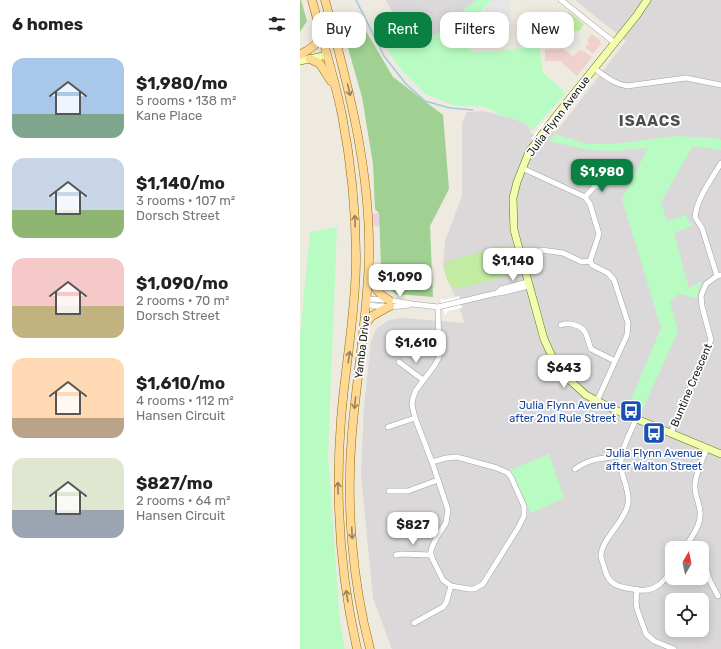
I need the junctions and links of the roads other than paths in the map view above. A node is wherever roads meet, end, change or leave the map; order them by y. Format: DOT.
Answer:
graph roads {
  1 [pos="312,0"];
  2 [pos="325,0"];
  3 [pos="561,0"];
  4 [pos="647,0"];
  5 [pos="315,12"];
  6 [pos="615,43"];
  7 [pos="312,48"];
  8 [pos="325,48"];
  9 [pos="338,50"];
  10 [pos="326,53"];
  11 [pos="300,56"];
  12 [pos="310,59"];
  13 [pos="300,62"];
  14 [pos="594,68"];
  15 [pos="721,85"];
  16 [pos="337,92"];
  17 [pos="721,163"];
  18 [pos="522,168"];
  19 [pos="614,180"];
  20 [pos="585,197"];
  21 [pos="541,250"];
  22 [pos="369,258"];
  23 [pos="590,261"];
  24 [pos="719,275"];
  25 [pos="528,284"];
  26 [pos="355,301"];
  27 [pos="367,302"];
  28 [pos="390,303"];
  29 [pos="440,306"];
  30 [pos="365,325"];
  31 [pos="560,325"];
  32 [pos="615,361"];
  33 [pos="399,362"];
  34 [pos="423,380"];
  35 [pos="597,402"];
  36 [pos="415,418"];
  37 [pos="636,419"];
  38 [pos="388,427"];
  39 [pos="671,434"];
  40 [pos="707,448"];
  41 [pos="721,454"];
  42 [pos="621,456"];
  43 [pos="432,462"];
  44 [pos="575,469"];
  45 [pos="438,480"];
  46 [pos="389,491"];
  47 [pos="689,541"];
  48 [pos="396,555"];
  49 [pos="431,555"];
  50 [pos="709,578"];
  51 [pos="665,579"];
  52 [pos="452,586"];
  53 [pos="637,590"];
  54 [pos="718,596"];
  55 [pos="414,623"];
  56 [pos="369,646"];
  57 [pos="356,647"];
  58 [pos="674,649"];
  1 -- 5 [label="main road"];
  2 -- 9 [label="main road, Yamba Drive"];
  3 -- 6 [label="street"];
  4 -- 6 [label="street, Julia Flynn Avenue"];
  6 -- 14 [label="street, Julia Flynn Avenue"];
  7 -- 11 [label="main road"];
  8 -- 10 [label="main road"];
  9 -- 10 [label="main road"];
  9 -- 22 [label="main road, Yamba Drive, one-way"];
  10 -- 11 [label="street"];
  10 -- 12 [label="street"];
  10 -- 16 [label="main road"];
  12 -- 13 [label="street"];
  12 -- 16 [label="main road"];
  14 -- 15 [label="street"];
  14 -- 18 [label="street, Julia Flynn Avenue"];
  26 -- 16 [label="main road, Yamba Drive, one-way"];
  17 -- 24 [label="street"];
  18 -- 20 [label="street"];
  18 -- 25 [label="street, Julia Flynn Avenue"];
  19 -- 20 [label="street"];
  20 -- 23 [label="street"];
  21 -- 23 [label="street"];
  22 -- 27 [label="main road, Yamba Drive"];
  22 -- 28 [label="main road"];
  23 -- 32 [label="street"];
  24 -- 39 [label="street, Buntine Crescent"];
  25 -- 29 [label="street"];
  25 -- 35 [label="street, Julia Flynn Avenue"];
  26 -- 27 [label="main road"];
  57 -- 26 [label="main road, Yamba Drive, one-way"];
  27 -- 28 [label="street"];
  27 -- 30 [label="main road, Yamba Drive"];
  28 -- 29 [label="street"];
  28 -- 30 [label="main road"];
  29 -- 34 [label="street"];
  30 -- 56 [label="main road, Yamba Drive, one-way"];
  31 -- 32 [label="street"];
  32 -- 35 [label="street"];
  33 -- 34 [label="street"];
  34 -- 36 [label="street"];
  35 -- 37 [label="street, Julia Flynn Avenue"];
  36 -- 38 [label="street"];
  36 -- 43 [label="street"];
  37 -- 39 [label="street, Julia Flynn Avenue"];
  37 -- 42 [label="street"];
  39 -- 40 [label="street, Julia Flynn Avenue"];
  40 -- 41 [label="street, Julia Flynn Avenue"];
  40 -- 47 [label="street"];
  42 -- 44 [label="street"];
  42 -- 53 [label="street"];
  43 -- 45 [label="street"];
  43 -- 52 [label="street"];
  45 -- 46 [label="street"];
  45 -- 49 [label="street"];
  48 -- 49 [label="street"];
  49 -- 52 [label="street"];
  50 -- 54 [label="street"];
  51 -- 53 [label="street"];
  52 -- 55 [label="street"];
  53 -- 58 [label="street"];
}
